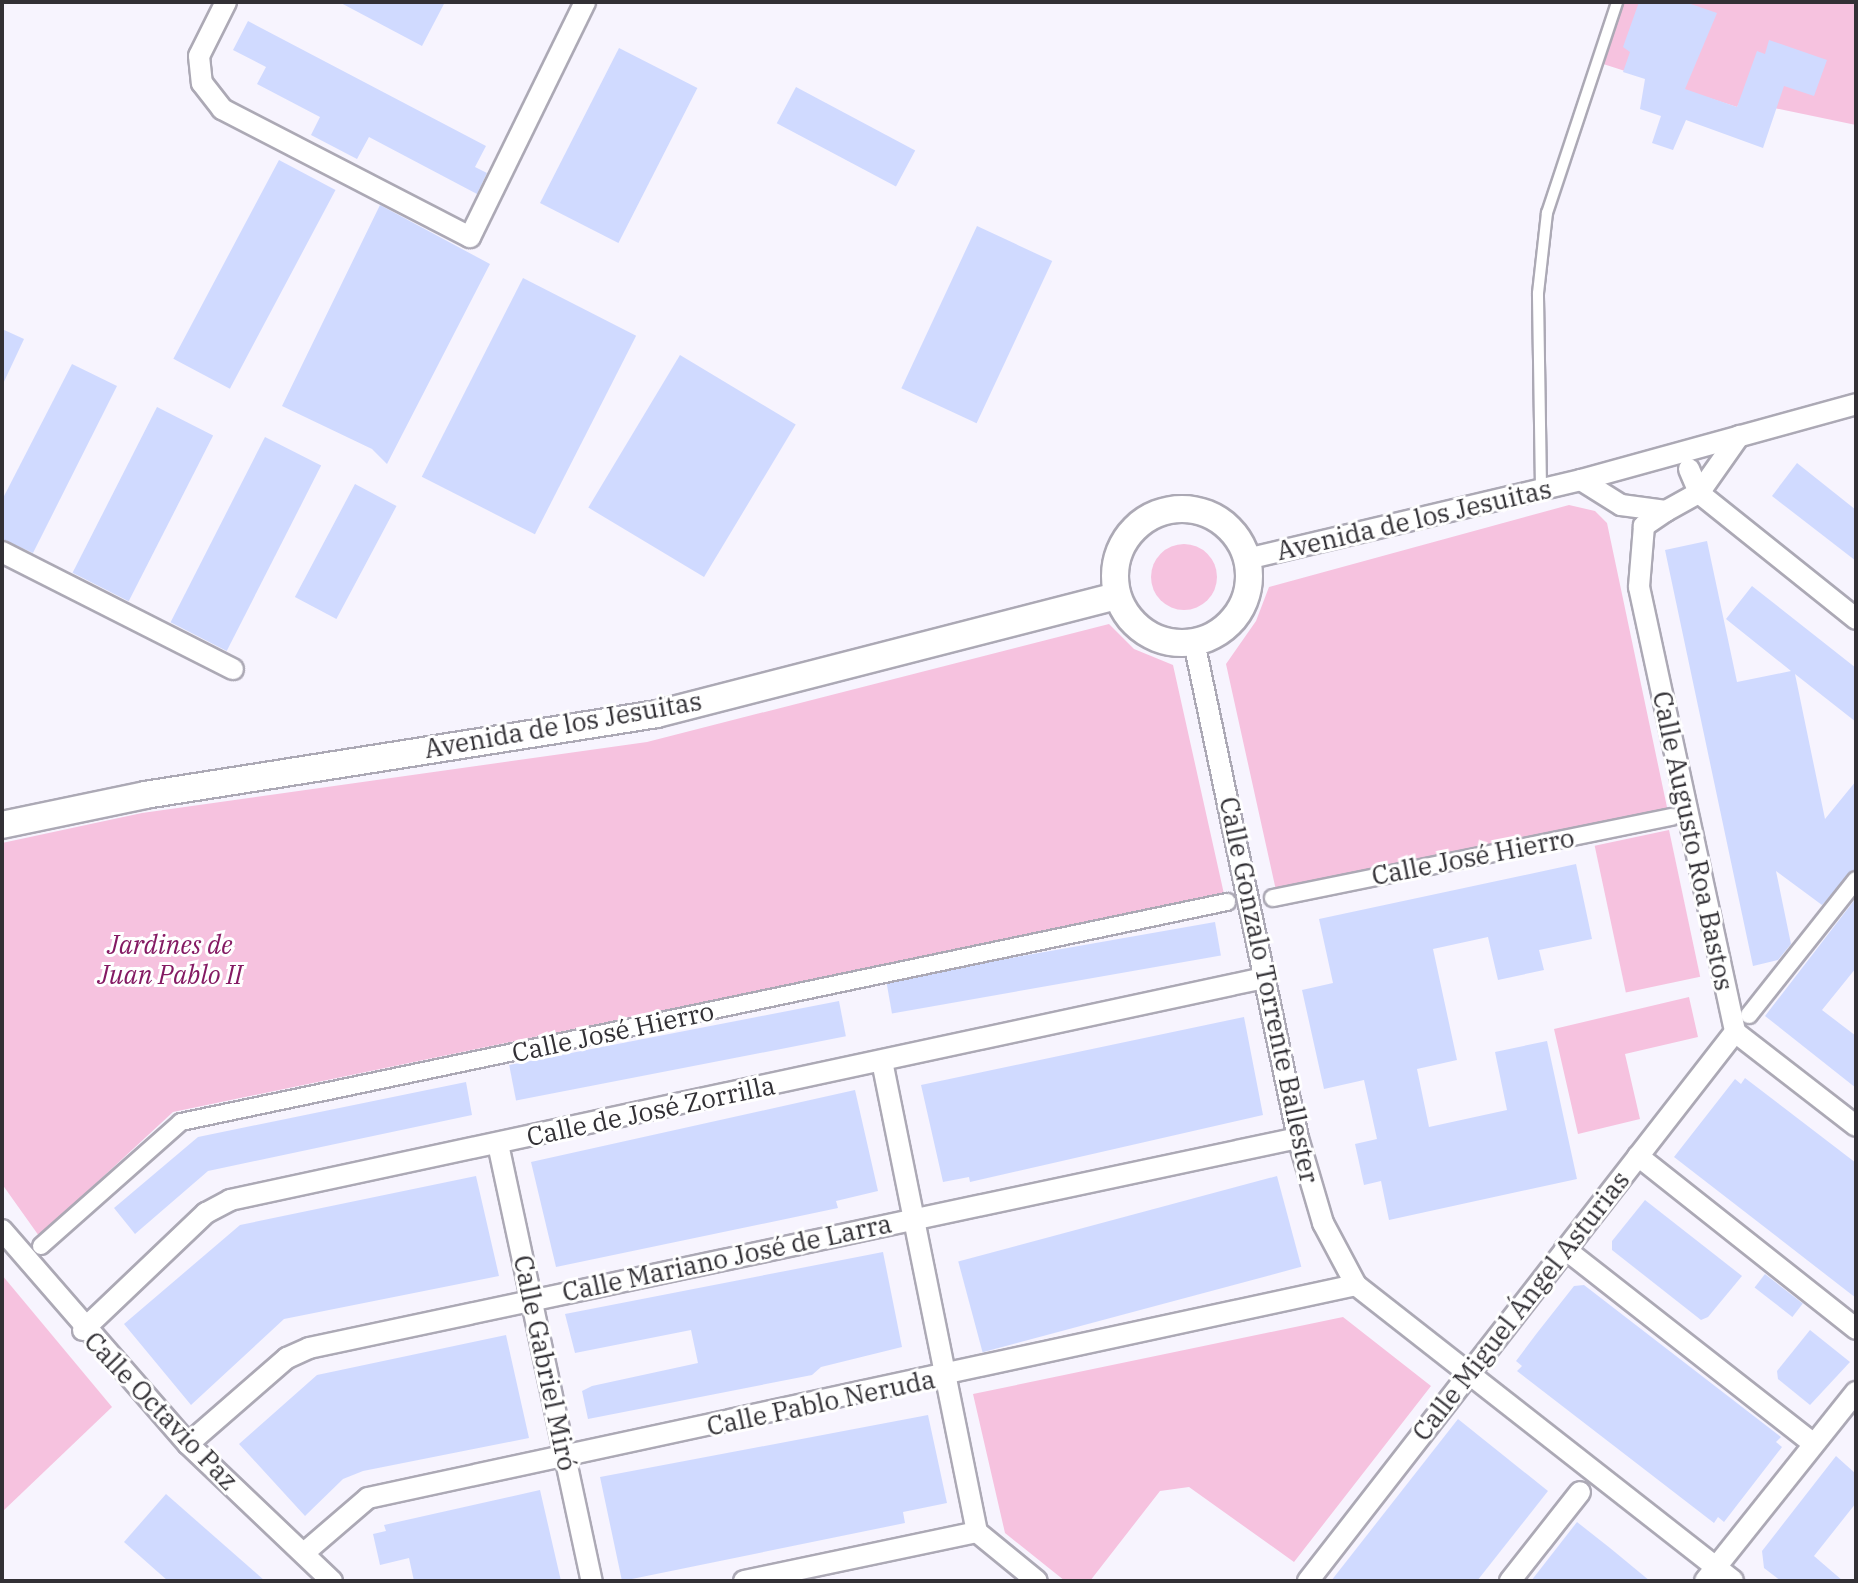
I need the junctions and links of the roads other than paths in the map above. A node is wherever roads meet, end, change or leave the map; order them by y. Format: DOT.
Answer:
graph roads {
  1 [pos="226,2"];
  2 [pos="585,2"];
  3 [pos="1617,2"];
  4 [pos="1856,404"];
  5 [pos="1739,436"];
  6 [pos="1688,459"];
  7 [pos="1581,480"];
  8 [pos="1541,488"];
  9 [pos="1683,502"];
  10 [pos="2,552"];
  11 [pos="1247,559"];
  12 [pos="1117,596"];
  13 [pos="1856,619"];
  14 [pos="1194,642"];
  15 [pos="233,669"];
  16 [pos="1672,817"];
  17 [pos="2,825"];
  18 [pos="1856,880"];
  19 [pos="1273,898"];
  20 [pos="1227,902"];
  21 [pos="1264,978"];
  22 [pos="1749,1015"];
  23 [pos="1735,1032"];
  24 [pos="882,1061"];
  25 [pos="1856,1126"];
  26 [pos="1298,1138"];
  27 [pos="498,1144"];
  28 [pos="1638,1156"];
  29 [pos="912,1217"];
  30 [pos="2,1230"];
  31 [pos="41,1246"];
  32 [pos="1565,1249"];
  33 [pos="1356,1285"];
  34 [pos="531,1302"];
  35 [pos="1856,1329"];
  36 [pos="83,1330"];
  37 [pos="1467,1374"];
  38 [pos="946,1377"];
  39 [pos="1856,1392"];
  40 [pos="188,1444"];
  41 [pos="1814,1444"];
  42 [pos="566,1457"];
  43 [pos="1580,1492"];
  44 [pos="977,1532"];
  45 [pos="304,1553"];
  46 [pos="1710,1574"];
  47 [pos="332,1581"];
  48 [pos="592,1581"];
  49 [pos="744,1581"];
  50 [pos="1037,1581"];
  51 [pos="1308,1581"];
  52 [pos="1510,1581"];
  53 [pos="1733,1581"];
  1 -- 2 [label="street"];
  3 -- 8 [label="lane"];
  4 -- 5 [label="street, Avenida de los Jesuitas"];
  5 -- 6 [label="street, Avenida de los Jesuitas"];
  5 -- 9 [label="street"];
  6 -- 7 [label="street, Avenida de los Jesuitas"];
  6 -- 9 [label="street"];
  7 -- 8 [label="street, Avenida de los Jesuitas"];
  7 -- 9 [label="street, Avenida de los Jesuitas"];
  8 -- 11 [label="street, Avenida de los Jesuitas"];
  9 -- 13 [label="street"];
  9 -- 23 [label="street, Calle Augusto Roa Bastos"];
  10 -- 15 [label="street"];
  11 -- 12 [label="street"];
  11 -- 14 [label="street"];
  12 -- 14 [label="street"];
  12 -- 17 [label="street, Avenida de los Jesuitas"];
  14 -- 21 [label="street, Calle Gonzalo Torrente Ballester"];
  16 -- 19 [label="street, Calle José Hierro"];
  18 -- 22 [label="street"];
  20 -- 31 [label="street, Calle José Hierro"];
  21 -- 24 [label="street, Calle de José Zorrilla"];
  21 -- 26 [label="street, Calle Gonzalo Torrente Ballester"];
  23 -- 25 [label="street"];
  23 -- 28 [label="street, Calle Miguel Ángel Asturias"];
  24 -- 27 [label="street, Calle de José Zorrilla"];
  24 -- 29 [label="street"];
  26 -- 29 [label="street, Calle Mariano José de Larra"];
  26 -- 33 [label="street, Calle Gonzalo Torrente Ballester"];
  27 -- 34 [label="street, Calle Gabriel Miró"];
  27 -- 36 [label="street, Calle de José Zorrilla"];
  28 -- 32 [label="street, Calle Miguel Ángel Asturias"];
  28 -- 35 [label="street"];
  29 -- 34 [label="street, Calle Mariano José de Larra"];
  29 -- 38 [label="street"];
  30 -- 36 [label="street, Calle Octavio Paz"];
  32 -- 37 [label="street, Calle Miguel Ángel Asturias"];
  32 -- 41 [label="street"];
  33 -- 37 [label="street, Calle Gonzalo Torrente Ballester"];
  33 -- 38 [label="street, Calle Pablo Neruda"];
  34 -- 40 [label="street, Calle Mariano José de Larra"];
  34 -- 42 [label="street, Calle Gabriel Miró"];
  36 -- 40 [label="street, Calle Octavio Paz"];
  37 -- 46 [label="street, Calle Gonzalo Torrente Ballester"];
  37 -- 51 [label="street, Calle Miguel Ángel Asturias"];
  38 -- 42 [label="street, Calle Pablo Neruda"];
  38 -- 44 [label="street"];
  39 -- 41 [label="street"];
  40 -- 45 [label="street, Calle Octavio Paz"];
  41 -- 46 [label="street"];
  42 -- 45 [label="street, Calle Pablo Neruda"];
  42 -- 48 [label="street, Calle Gabriel Miró"];
  43 -- 52 [label="street"];
  44 -- 49 [label="street"];
  44 -- 50 [label="street"];
  45 -- 47 [label="street, Calle Octavio Paz"];
  46 -- 53 [label="street, Calle Gonzalo Torrente Ballester"];
}
